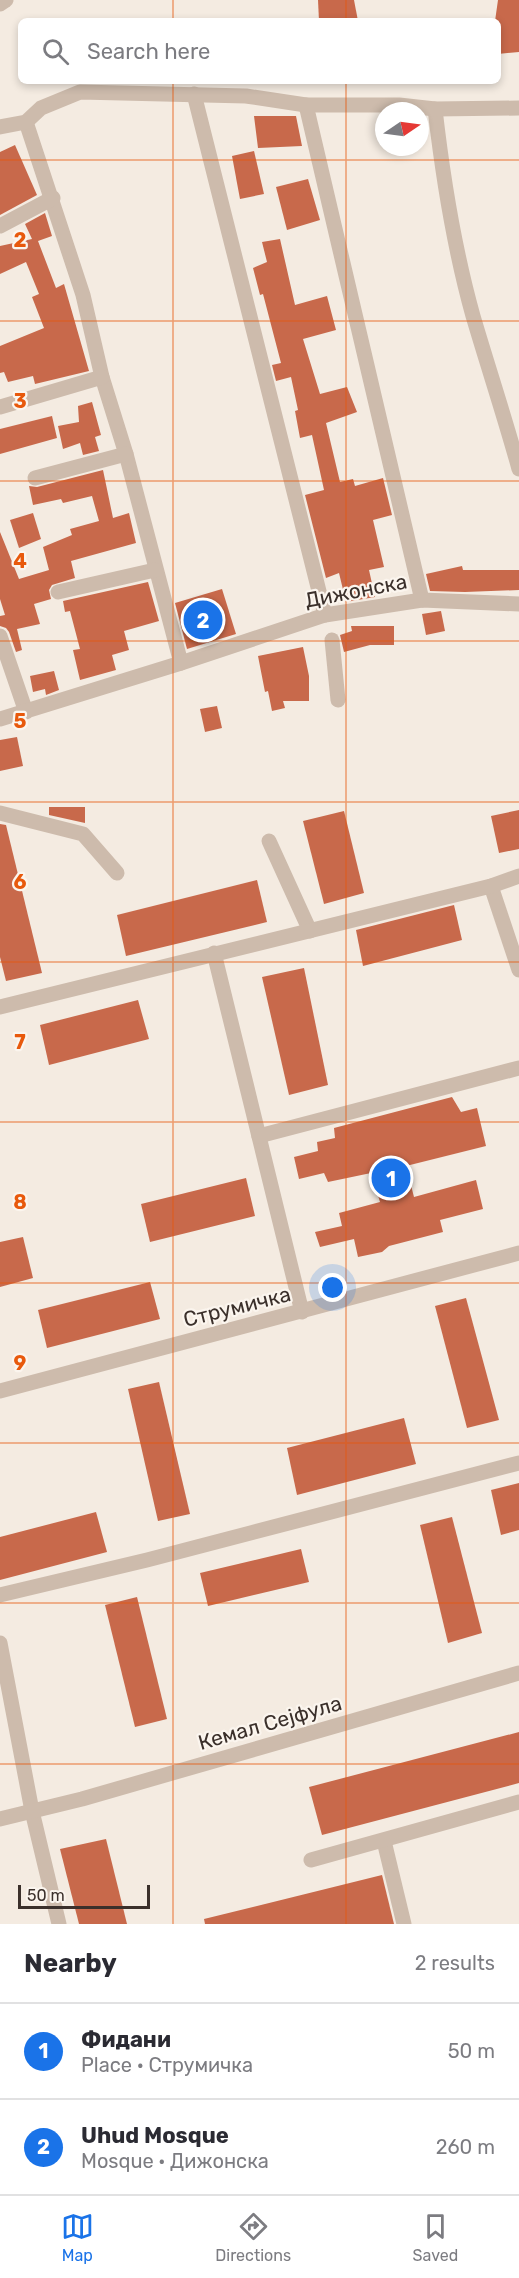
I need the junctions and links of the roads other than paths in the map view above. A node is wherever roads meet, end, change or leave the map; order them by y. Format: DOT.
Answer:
graph roads {
  1 [pos="6,0"];
  2 [pos="0,4"];
  3 [pos="194,94"];
  4 [pos="306,105"];
  5 [pos="519,108"];
  6 [pos="435,109"];
  7 [pos="26,122"];
  8 [pos="0,127"];
  9 [pos="53,198"];
  10 [pos="0,226"];
  11 [pos="102,377"];
  12 [pos="0,407"];
  13 [pos="126,454"];
  14 [pos="519,469"];
  15 [pos="35,478"];
  16 [pos="155,570"];
  17 [pos="58,592"];
  18 [pos="422,600"];
  19 [pos="519,604"];
  20 [pos="325,615"];
  21 [pos="0,636"];
  22 [pos="332,640"];
  23 [pos="181,663"];
  24 [pos="338,700"];
  25 [pos="26,712"];
  26 [pos="0,719"];
  27 [pos="0,813"];
  28 [pos="268,841"];
  29 [pos="117,873"];
  30 [pos="519,876"];
  31 [pos="491,886"];
  32 [pos="310,931"];
  33 [pos="214,953"];
  34 [pos="519,970"];
  35 [pos="0,1007"];
  36 [pos="519,1068"];
  37 [pos="259,1136"];
  38 [pos="519,1253"];
  39 [pos="302,1312"];
  40 [pos="0,1391"];
  41 [pos="519,1463"];
  42 [pos="0,1595"];
  43 [pos="0,1643"];
  44 [pos="519,1673"];
  45 [pos="519,1802"];
  46 [pos="32,1811"];
  47 [pos="0,1819"];
  48 [pos="384,1841"];
  49 [pos="311,1860"];
  50 [pos="59,1924"];
  51 [pos="404,1924"];
  1 -- 2 [label="street"];
  3 -- 4 [label="street"];
  3 -- 7 [label="street"];
  3 -- 20 [label="street"];
  4 -- 6 [label="street"];
  4 -- 18 [label="street"];
  5 -- 6 [label="street"];
  6 -- 14 [label="street"];
  7 -- 8 [label="street"];
  7 -- 9 [label="street"];
  9 -- 10 [label="street"];
  9 -- 11 [label="street"];
  11 -- 12 [label="street"];
  11 -- 13 [label="street"];
  13 -- 15 [label="street"];
  13 -- 16 [label="street"];
  16 -- 17 [label="street"];
  16 -- 23 [label="street"];
  18 -- 19 [label="street, Дижонска"];
  18 -- 20 [label="street, Дижонска"];
  20 -- 23 [label="street, Дижонска"];
  21 -- 25 [label="street"];
  22 -- 24 [label="street"];
  23 -- 25 [label="street, Дижонска"];
  25 -- 26 [label="street, Дижонска"];
  27 -- 29 [label="street"];
  28 -- 32 [label="street"];
  30 -- 31 [label="street"];
  31 -- 32 [label="street"];
  31 -- 34 [label="street"];
  32 -- 33 [label="street"];
  33 -- 35 [label="street"];
  33 -- 37 [label="street"];
  36 -- 37 [label="street"];
  37 -- 39 [label="street"];
  38 -- 39 [label="street, Струмичка"];
  39 -- 40 [label="street, Струмичка"];
  41 -- 42 [label="street"];
  43 -- 46 [label="street"];
  44 -- 46 [label="street, Кемал Сејфула"];
  45 -- 48 [label="street"];
  46 -- 47 [label="street, Кемал Сејфула"];
  46 -- 50 [label="street"];
  48 -- 49 [label="street"];
  48 -- 51 [label="street"];
}
